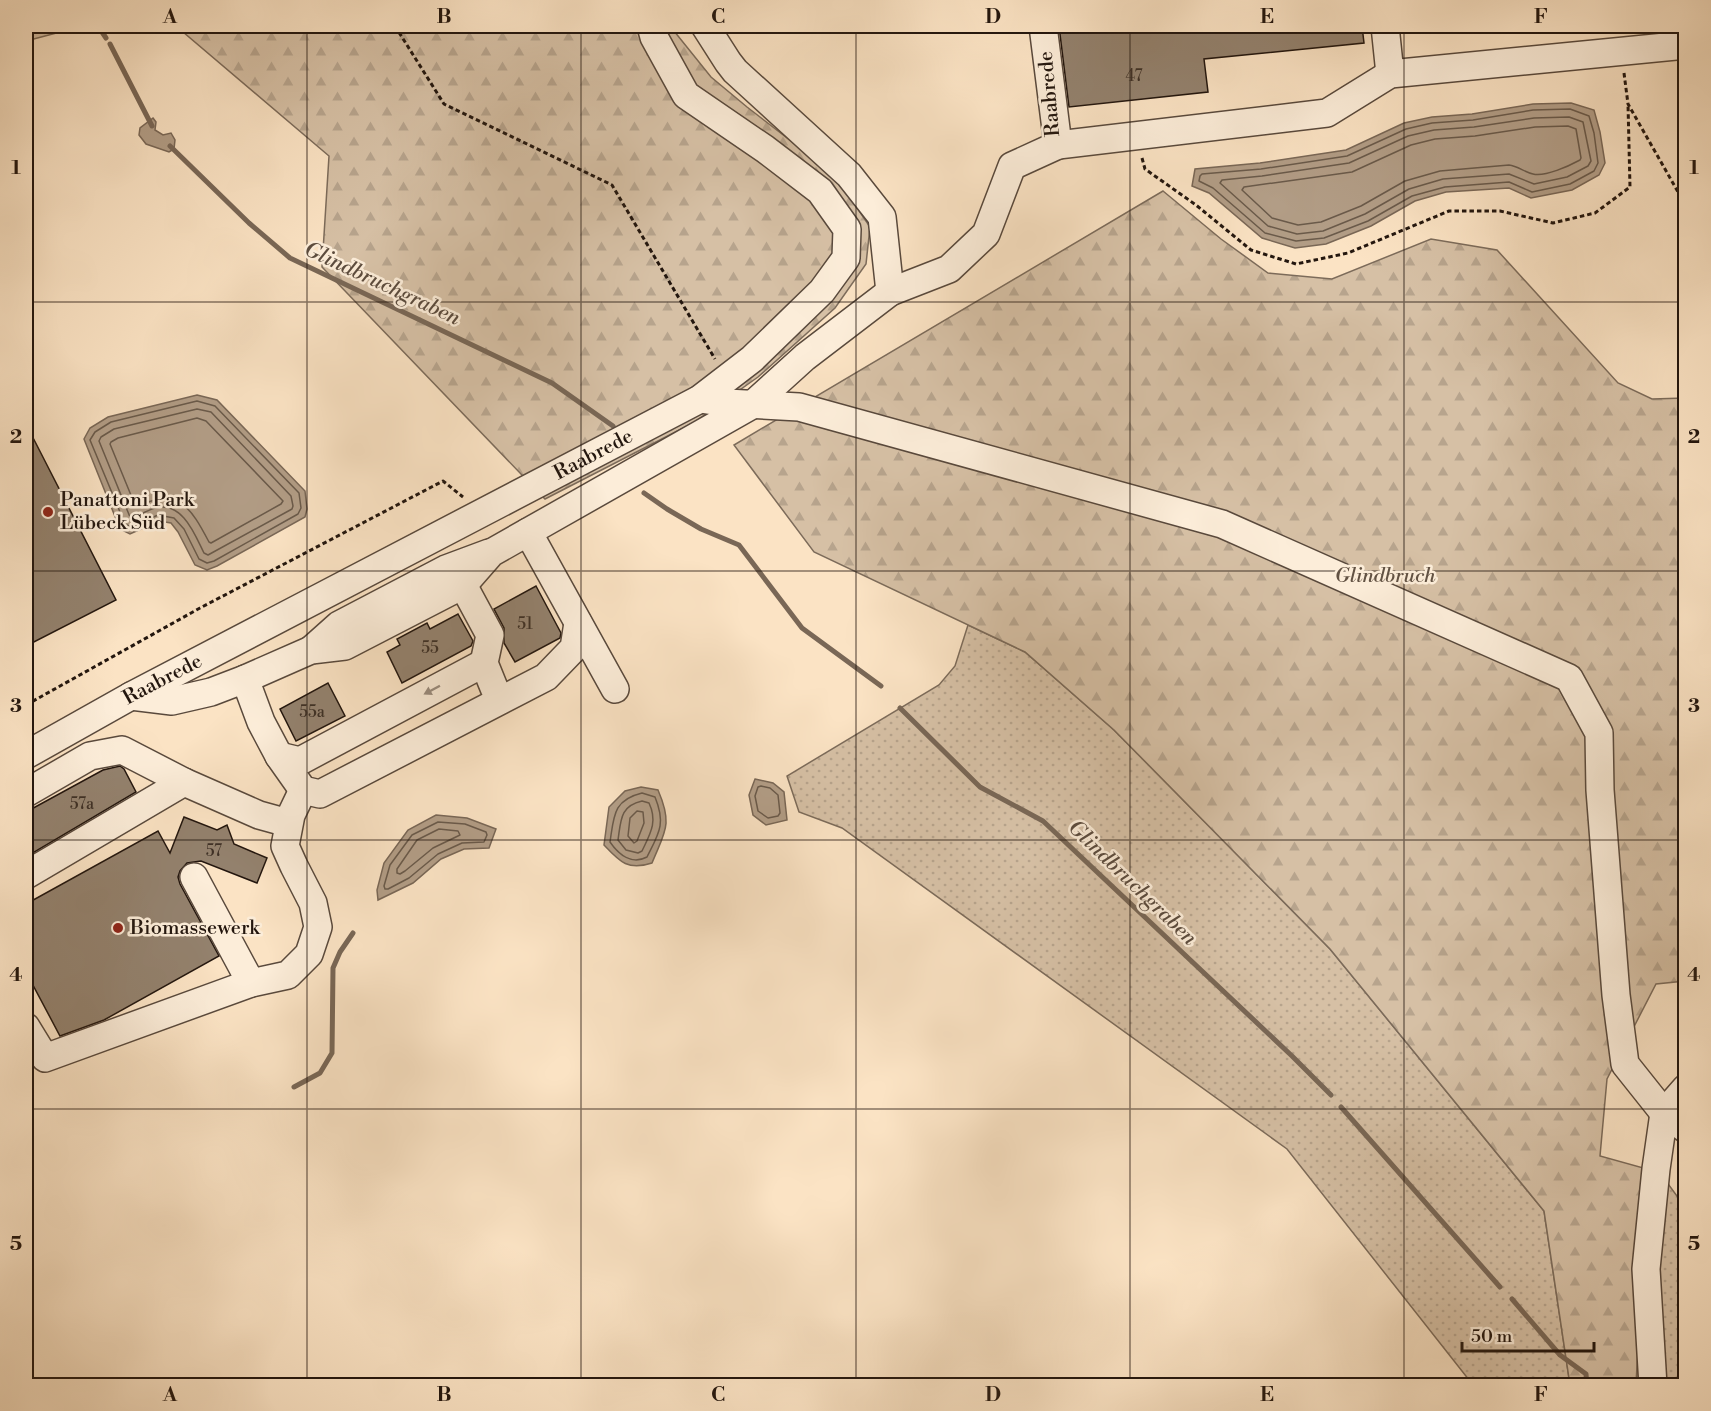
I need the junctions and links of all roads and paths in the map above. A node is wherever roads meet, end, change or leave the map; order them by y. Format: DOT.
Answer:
graph roads {
  1 [pos="395,26"];
  2 [pos="651,26"];
  3 [pos="705,26"];
  4 [pos="1043,26"];
  5 [pos="1385,26"];
  6 [pos="1686,45"];
  7 [pos="1621,51"];
  8 [pos="1390,74"];
  9 [pos="1628,104"];
  10 [pos="1136,136"];
  11 [pos="1058,145"];
  12 [pos="1686,206"];
  13 [pos="890,292"];
  14 [pos="727,378"];
  15 [pos="700,399"];
  16 [pos="752,405"];
  17 [pos="484,513"];
  18 [pos="528,532"];
  19 [pos="490,553"];
  20 [pos="464,585"];
  21 [pos="578,623"];
  22 [pos="311,650"];
  23 [pos="484,663"];
  24 [pos="245,679"];
  25 [pos="615,689"];
  26 [pos="131,696"];
  27 [pos="499,700"];
  28 [pos="26,705"];
  29 [pos="26,755"];
  30 [pos="279,756"];
  31 [pos="184,782"];
  32 [pos="303,790"];
  33 [pos="26,793"];
  34 [pos="288,823"];
  35 [pos="26,875"];
  36 [pos="194,877"];
  37 [pos="251,983"];
  38 [pos="26,1027"];
  39 [pos="35,1061"];
  40 [pos="1686,1088"];
  41 [pos="1664,1113"];
  42 [pos="1686,1129"];
  43 [pos="1653,1386"];
  1 -- 14 [label="path"];
  2 -- 14 [label="street, Raabrede"];
  3 -- 13 [label="street"];
  4 -- 11 [label="street, Raabrede"];
  5 -- 8 [label="street"];
  6 -- 7 [label="street"];
  7 -- 8 [label="street"];
  7 -- 9 [label="path"];
  8 -- 10 [label="street"];
  9 -- 10 [label="path"];
  9 -- 12 [label="path"];
  10 -- 11 [label="street"];
  11 -- 13 [label="street, Raabrede"];
  13 -- 16 [label="street, Raabrede"];
  14 -- 15 [label="street, Raabrede"];
  15 -- 16 [label="street"];
  15 -- 17 [label="street, Raabrede"];
  16 -- 18 [label="street, Raabrede"];
  16 -- 41 [label="street"];
  17 -- 26 [label="street, Raabrede"];
  17 -- 28 [label="path"];
  18 -- 19 [label="street, Raabrede"];
  18 -- 21 [label="street"];
  19 -- 20 [label="street"];
  19 -- 22 [label="street"];
  20 -- 22 [label="street"];
  20 -- 23 [label="street"];
  21 -- 25 [label="street"];
  21 -- 27 [label="street"];
  22 -- 24 [label="street"];
  23 -- 27 [label="street"];
  23 -- 30 [label="street, one-way"];
  24 -- 26 [label="street"];
  24 -- 30 [label="street"];
  26 -- 29 [label="street, Raabrede"];
  27 -- 32 [label="street"];
  30 -- 32 [label="street"];
  31 -- 33 [label="street"];
  31 -- 34 [label="street"];
  31 -- 35 [label="street"];
  32 -- 34 [label="street"];
  34 -- 37 [label="street"];
  36 -- 37 [label="street"];
  37 -- 39 [label="street"];
  38 -- 39 [label="street"];
  40 -- 41 [label="street"];
  41 -- 42 [label="street"];
  41 -- 43 [label="street"];
}
